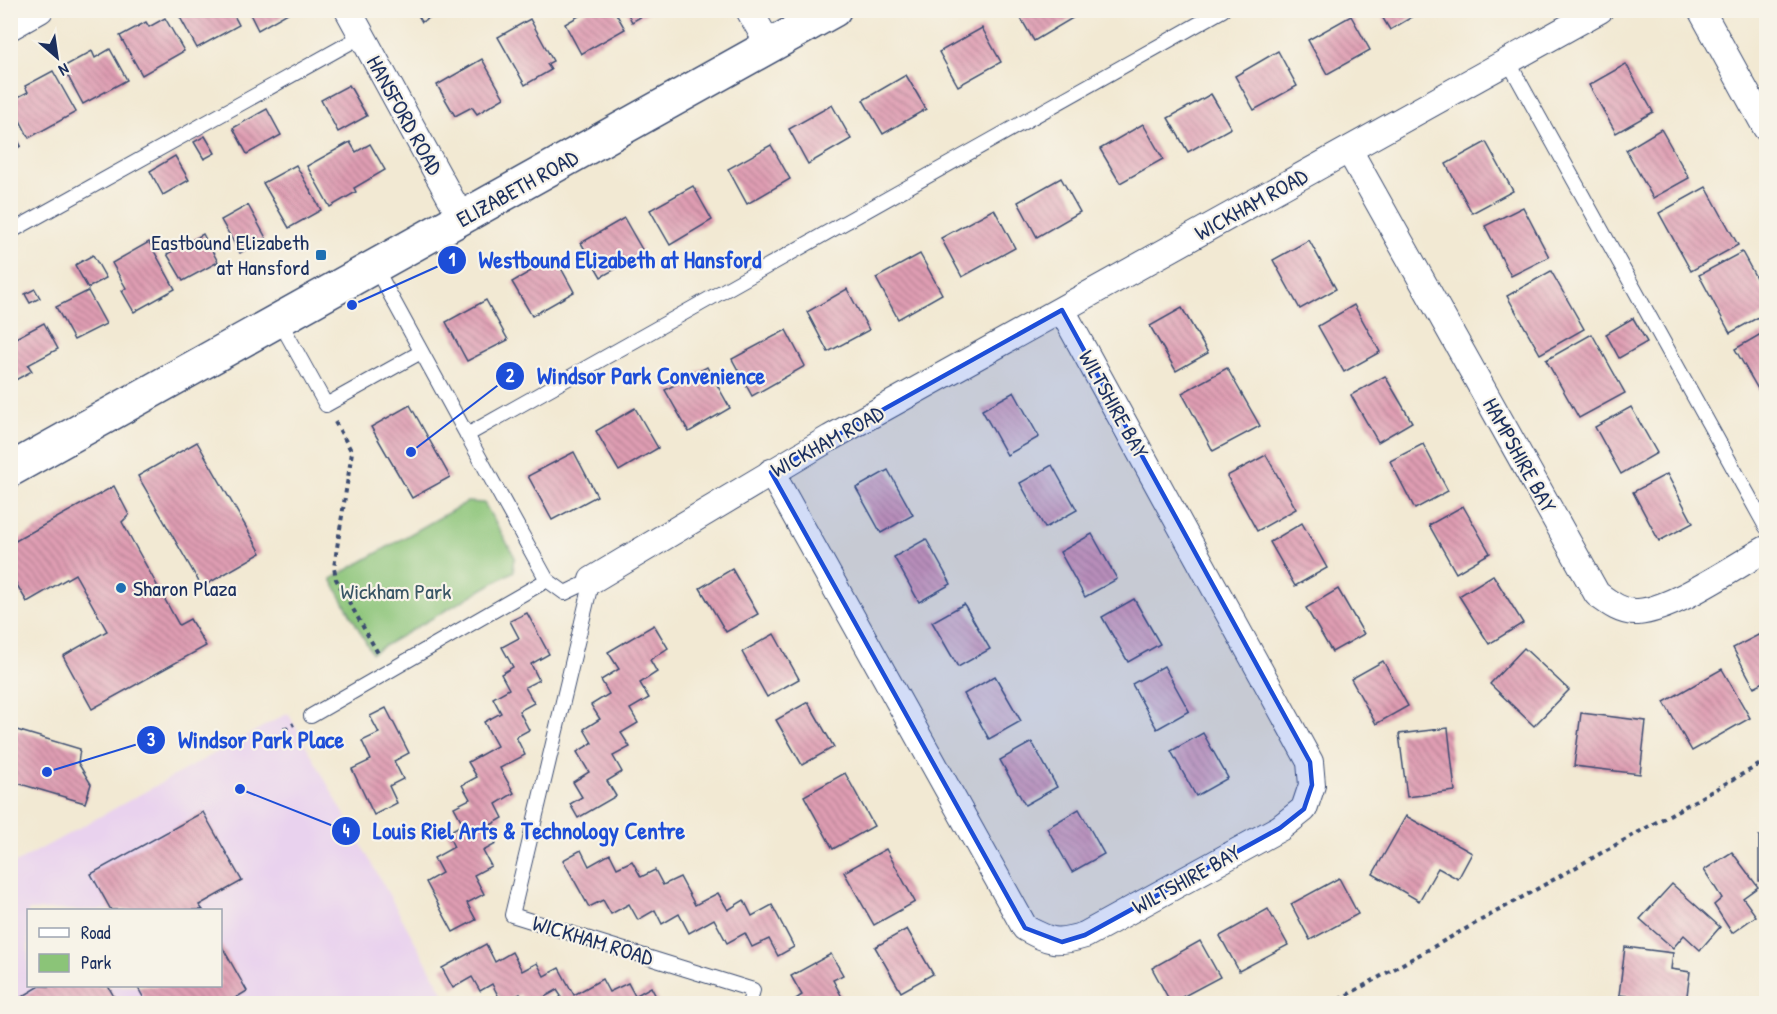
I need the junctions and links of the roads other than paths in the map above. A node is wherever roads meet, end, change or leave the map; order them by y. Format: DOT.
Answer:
graph roads {
  1 [pos="40,10"];
  2 [pos="348,10"];
  3 [pos="750,10"];
  4 [pos="834,10"];
  5 [pos="1223,10"];
  6 [pos="1600,10"];
  7 [pos="1701,10"];
  8 [pos="10,27"];
  9 [pos="362,36"];
  10 [pos="770,47"];
  11 [pos="1509,61"];
  12 [pos="1767,128"];
  13 [pos="1349,150"];
  14 [pos="462,219"];
  15 [pos="10,232"];
  16 [pos="375,267"];
  17 [pos="1062,310"];
  18 [pos="279,320"];
  19 [pos="422,352"];
  20 [pos="467,435"];
  21 [pos="10,470"];
  22 [pos="771,472"];
  23 [pos="1767,526"];
  24 [pos="1767,549"];
  25 [pos="547,580"];
  26 [pos="592,580"];
  27 [pos="311,716"];
  28 [pos="749,1004"];
  1 -- 8 [label="street"];
  2 -- 9 [label="street, HANSFORD ROAD"];
  3 -- 10 [label="street"];
  4 -- 10 [label="street, ELIZABETH ROAD"];
  5 -- 20 [label="lane"];
  6 -- 11 [label="street, WICKHAM ROAD"];
  7 -- 12 [label="street"];
  9 -- 14 [label="street, HANSFORD ROAD"];
  9 -- 15 [label="lane"];
  10 -- 14 [label="street, ELIZABETH ROAD"];
  11 -- 13 [label="street, WICKHAM ROAD"];
  11 -- 23 [label="lane"];
  13 -- 17 [label="street, WICKHAM ROAD"];
  13 -- 24 [label="street, HAMPSHIRE BAY"];
  14 -- 16 [label="street, ELIZABETH ROAD"];
  16 -- 18 [label="street, ELIZABETH ROAD"];
  16 -- 19 [label="lane"];
  17 -- 22 [label="street, WICKHAM ROAD"];
  17 -- 22 [label="street, WILTSHIRE BAY"];
  18 -- 19 [label="lane"];
  18 -- 21 [label="street, ELIZABETH ROAD"];
  19 -- 20 [label="lane"];
  20 -- 25 [label="lane"];
  22 -- 26 [label="street, WICKHAM ROAD"];
  25 -- 26 [label="lane"];
  25 -- 27 [label="lane"];
  26 -- 28 [label="lane, WICKHAM ROAD"];
}
